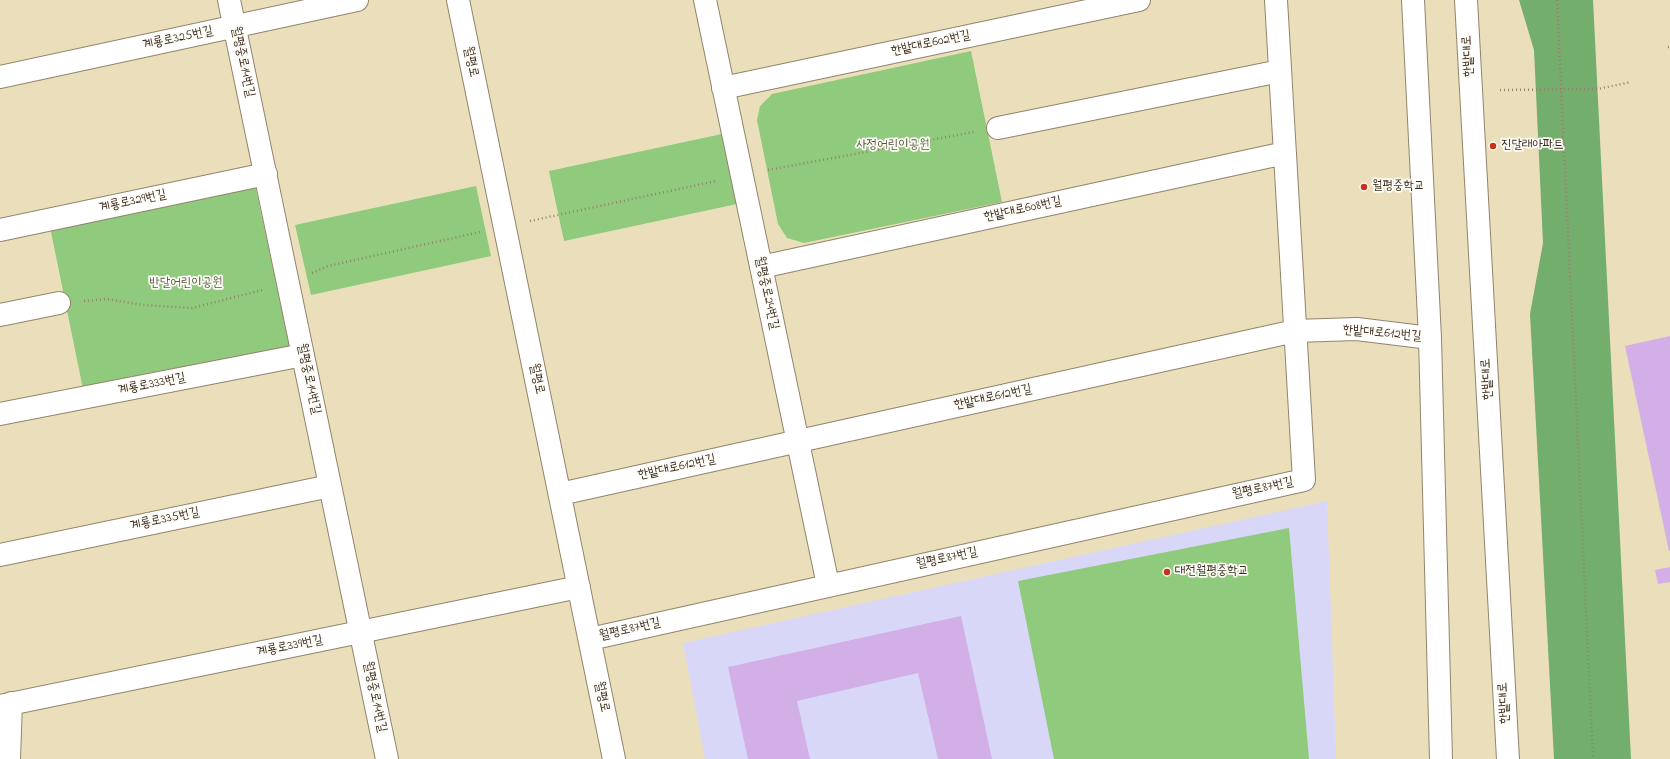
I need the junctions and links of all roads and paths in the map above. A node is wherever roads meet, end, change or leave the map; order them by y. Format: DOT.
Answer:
graph roads {
  1 [pos="229,0"];
  2 [pos="357,0"];
  3 [pos="458,0"];
  4 [pos="705,0"];
  5 [pos="1139,0"];
  6 [pos="1276,0"];
  7 [pos="1413,0"];
  8 [pos="1466,0"];
  9 [pos="1557,0"];
  10 [pos="235,27"];
  11 [pos="1280,71"];
  12 [pos="0,77"];
  13 [pos="1631,82"];
  14 [pos="723,88"];
  15 [pos="1500,90"];
  16 [pos="1560,90"];
  17 [pos="998,128"];
  18 [pos="1285,153"];
  19 [pos="266,174"];
  20 [pos="0,230"];
  21 [pos="761,267"];
  22 [pos="59,303"];
  23 [pos="0,315"];
  24 [pos="1296,331"];
  25 [pos="1430,338"];
  26 [pos="303,355"];
  27 [pos="0,414"];
  28 [pos="798,442"];
  29 [pos="330,486"];
  30 [pos="560,494"];
  31 [pos="0,555"];
  32 [pos="828,585"];
  33 [pos="579,587"];
  34 [pos="361,632"];
  35 [pos="590,639"];
  36 [pos="6,705"];
  37 [pos="9,759"];
  38 [pos="387,759"];
  39 [pos="614,759"];
  40 [pos="1440,759"];
  41 [pos="1508,759"];
  42 [pos="1593,759"];
  1 -- 10 [label="street, 월평중로14번길"];
  2 -- 10 [label="street, 계룡로325번길"];
  3 -- 30 [label="street, 월평로"];
  4 -- 14 [label="street, 월평중로24번길"];
  5 -- 14 [label="street, 한밭대로602번길"];
  6 -- 11 [label="street"];
  7 -- 25 [label="street"];
  8 -- 41 [label="street, 한밭대로"];
  9 -- 16 [label="path"];
  10 -- 12 [label="street, 계룡로325번길"];
  10 -- 19 [label="street, 월평중로14번길"];
  11 -- 17 [label="street"];
  11 -- 18 [label="street"];
  13 -- 16 [label="path"];
  14 -- 21 [label="street, 월평중로24번길"];
  15 -- 16 [label="path"];
  16 -- 42 [label="path"];
  18 -- 21 [label="street, 한밭대로608번길"];
  18 -- 24 [label="street"];
  19 -- 20 [label="street, 계룡로329번길"];
  19 -- 26 [label="street, 월평중로14번길"];
  21 -- 28 [label="street, 월평중로24번길"];
  22 -- 23 [label="street"];
  24 -- 25 [label="street, 한밭대로612번길"];
  24 -- 28 [label="street, 한밭대로612번길"];
  24 -- 32 [label="street, 월평로87번길"];
  25 -- 40 [label="street"];
  26 -- 27 [label="street, 계룡로333번길"];
  26 -- 29 [label="street, 월평중로14번길"];
  28 -- 30 [label="street, 한밭대로612번길"];
  28 -- 32 [label="street, 월평중로24번길"];
  29 -- 31 [label="street, 계룡로335번길"];
  29 -- 34 [label="street, 월평중로14번길"];
  30 -- 33 [label="street, 월평로"];
  32 -- 35 [label="street, 월평로87번길"];
  33 -- 34 [label="street, 계룡로339번길"];
  33 -- 35 [label="street, 월평로"];
  34 -- 36 [label="street, 계룡로339번길"];
  34 -- 38 [label="street, 월평중로14번길"];
  35 -- 39 [label="street, 월평로"];
  36 -- 37 [label="street"];
}
